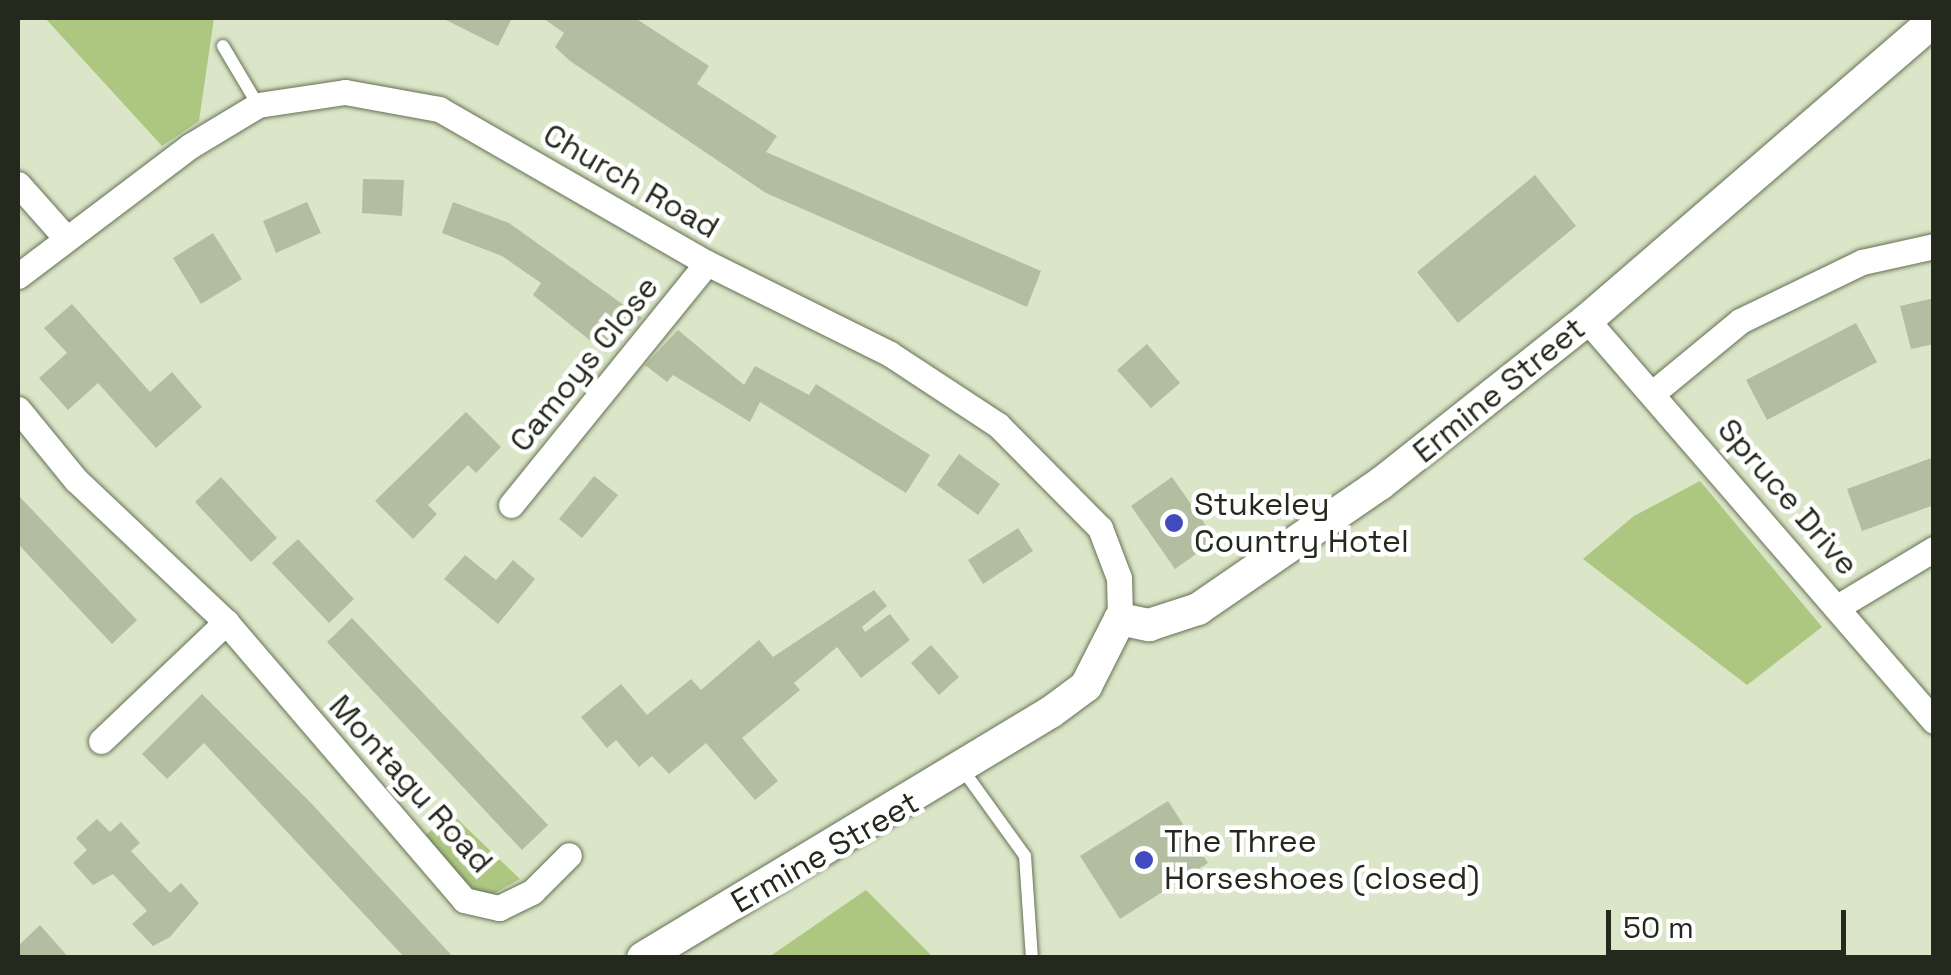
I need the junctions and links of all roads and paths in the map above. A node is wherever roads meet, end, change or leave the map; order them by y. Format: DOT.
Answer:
graph roads {
  1 [pos="1934,20"];
  2 [pos="223,46"];
  3 [pos="258,105"];
  4 [pos="18,184"];
  5 [pos="66,238"];
  6 [pos="1934,246"];
  7 [pos="707,263"];
  8 [pos="18,276"];
  9 [pos="1587,320"];
  10 [pos="1654,392"];
  11 [pos="18,409"];
  12 [pos="511,505"];
  13 [pos="1934,549"];
  14 [pos="1838,606"];
  15 [pos="1120,619"];
  16 [pos="226,622"];
  17 [pos="1934,721"];
  18 [pos="101,741"];
  19 [pos="962,770"];
  20 [pos="568,856"];
  21 [pos="643,958"];
  22 [pos="1032,958"];
  1 -- 9 [label="street, Ermine Street"];
  2 -- 3 [label="lane"];
  3 -- 5 [label="street, Church Road"];
  3 -- 7 [label="street, Church Road"];
  4 -- 5 [label="street"];
  5 -- 8 [label="street, Church Road"];
  6 -- 10 [label="street"];
  7 -- 12 [label="street, Camoys Close"];
  7 -- 15 [label="street, Church Road"];
  9 -- 10 [label="street, Spruce Drive"];
  9 -- 15 [label="street, Ermine Street"];
  10 -- 14 [label="street, Spruce Drive"];
  11 -- 16 [label="street, Montagu Road"];
  13 -- 14 [label="street"];
  14 -- 17 [label="street, Spruce Drive"];
  15 -- 19 [label="street, Ermine Street"];
  16 -- 18 [label="street"];
  16 -- 20 [label="street, Montagu Road"];
  19 -- 21 [label="street, Ermine Street"];
  19 -- 22 [label="lane"];
}
